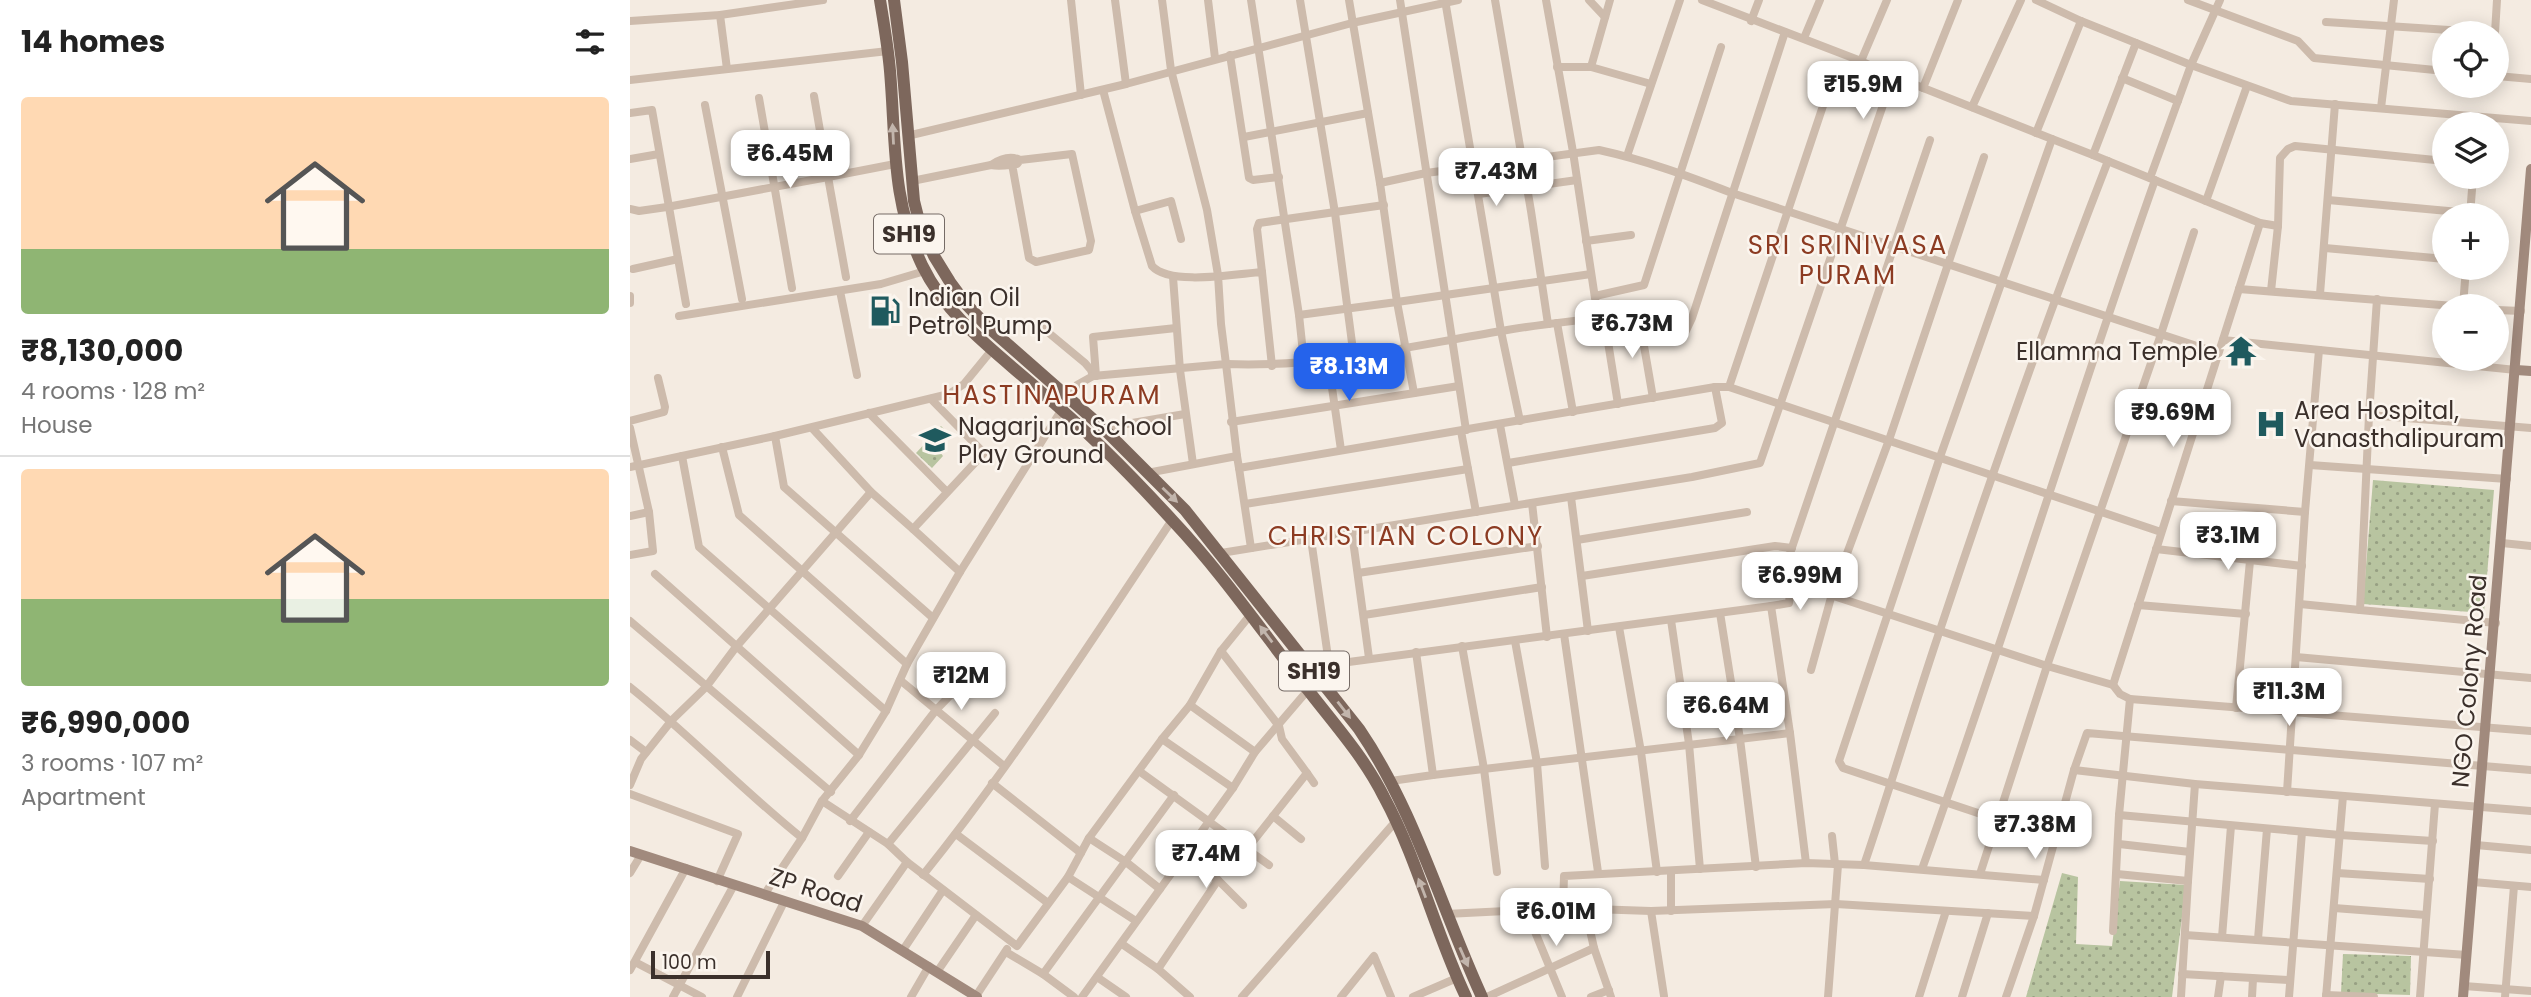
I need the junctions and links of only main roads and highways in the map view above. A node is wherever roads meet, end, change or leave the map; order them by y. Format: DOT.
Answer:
graph roads {
  1 [pos="880,0"];
  2 [pos="894,0"];
  3 [pos="1466,997"];
  4 [pos="1485,997"];
  3 -- 1 [label="main road, SH19, one-way"];
  2 -- 4 [label="main road, SH19, one-way"];
}
